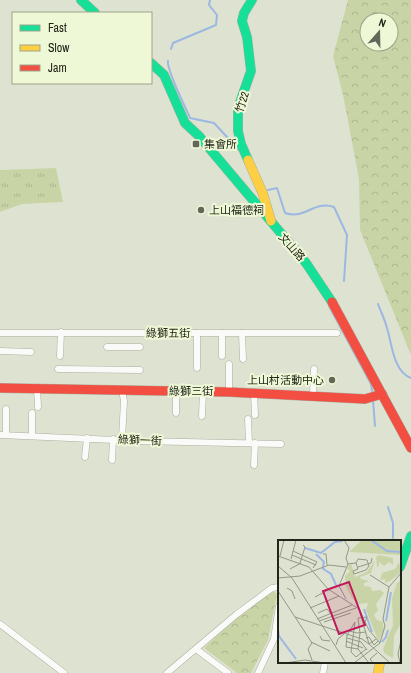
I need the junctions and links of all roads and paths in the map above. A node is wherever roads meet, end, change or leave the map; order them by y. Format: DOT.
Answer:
graph roads {
  1 [pos="81,0"];
  2 [pos="252,0"];
  3 [pos="94,12"];
  4 [pos="152,64"];
  5 [pos="272,226"];
  6 [pos="61,332"];
  7 [pos="0,333"];
  8 [pos="197,333"];
  9 [pos="222,333"];
  10 [pos="242,333"];
  11 [pos="337,334"];
  12 [pos="107,347"];
  13 [pos="140,347"];
  14 [pos="0,351"];
  15 [pos="32,352"];
  16 [pos="60,356"];
  17 [pos="222,356"];
  18 [pos="244,359"];
  19 [pos="230,364"];
  20 [pos="197,368"];
  21 [pos="58,369"];
  22 [pos="314,369"];
  23 [pos="140,370"];
  24 [pos="0,388"];
  25 [pos="38,388"];
  26 [pos="122,390"];
  27 [pos="176,391"];
  28 [pos="203,391"];
  29 [pos="229,392"];
  30 [pos="254,392"];
  31 [pos="382,394"];
  32 [pos="313,396"];
  33 [pos="38,407"];
  34 [pos="6,409"];
  35 [pos="32,413"];
  36 [pos="176,413"];
  37 [pos="255,415"];
  38 [pos="202,416"];
  39 [pos="248,418"];
  40 [pos="3,435"];
  41 [pos="32,436"];
  42 [pos="86,438"];
  43 [pos="113,439"];
  44 [pos="122,439"];
  45 [pos="252,443"];
  46 [pos="281,444"];
  47 [pos="411,448"];
  48 [pos="85,457"];
  49 [pos="112,460"];
  50 [pos="254,465"];
  51 [pos="411,536"];
  52 [pos="401,557"];
  53 [pos="278,586"];
  54 [pos="278,622"];
  55 [pos="0,624"];
  56 [pos="277,639"];
  57 [pos="196,649"];
  58 [pos="325,663"];
  59 [pos="64,673"];
  60 [pos="167,673"];
  61 [pos="228,673"];
  62 [pos="258,673"];
  63 [pos="323,673"];
  1 -- 3 [label="street"];
  2 -- 5 [label="street, 竹22 / 竹22"];
  4 -- 5 [label="street, 文山路"];
  5 -- 31 [label="street, 文山路"];
  6 -- 7 [label="street, 綠獅五街"];
  6 -- 8 [label="street, 綠獅五街"];
  6 -- 16 [label="street"];
  8 -- 9 [label="street, 綠獅五街"];
  8 -- 20 [label="street"];
  9 -- 10 [label="street, 綠獅五街"];
  9 -- 17 [label="street"];
  10 -- 11 [label="street, 綠獅五街"];
  10 -- 18 [label="street"];
  12 -- 13 [label="street"];
  14 -- 15 [label="street"];
  19 -- 29 [label="street"];
  21 -- 23 [label="street"];
  22 -- 32 [label="street"];
  24 -- 25 [label="street, 綠獅三街"];
  25 -- 26 [label="street, 綠獅三街"];
  25 -- 33 [label="street"];
  26 -- 27 [label="street, 綠獅三街"];
  26 -- 44 [label="street"];
  27 -- 28 [label="street, 綠獅三街"];
  27 -- 36 [label="street"];
  28 -- 29 [label="street, 綠獅三街"];
  28 -- 38 [label="street"];
  29 -- 30 [label="street, 綠獅三街"];
  30 -- 32 [label="street, 綠獅三街"];
  30 -- 37 [label="street"];
  31 -- 32 [label="street, 綠獅三街"];
  31 -- 47 [label="street, 文山路"];
  34 -- 40 [label="street"];
  35 -- 41 [label="street"];
  39 -- 45 [label="street"];
  40 -- 41 [label="street, 綠獅一街"];
  41 -- 42 [label="street, 綠獅一街"];
  42 -- 43 [label="street, 綠獅一街"];
  42 -- 48 [label="street"];
  43 -- 44 [label="street, 綠獅一街"];
  43 -- 49 [label="street"];
  44 -- 45 [label="street, 綠獅一街"];
  45 -- 46 [label="street, 綠獅一街"];
  45 -- 50 [label="street"];
  51 -- 52 [label="street"];
  53 -- 57 [label="street"];
  54 -- 56 [label="street"];
  55 -- 59 [label="street"];
  56 -- 62 [label="street"];
  57 -- 60 [label="street"];
  57 -- 61 [label="street"];
  58 -- 63 [label="street"];
}
